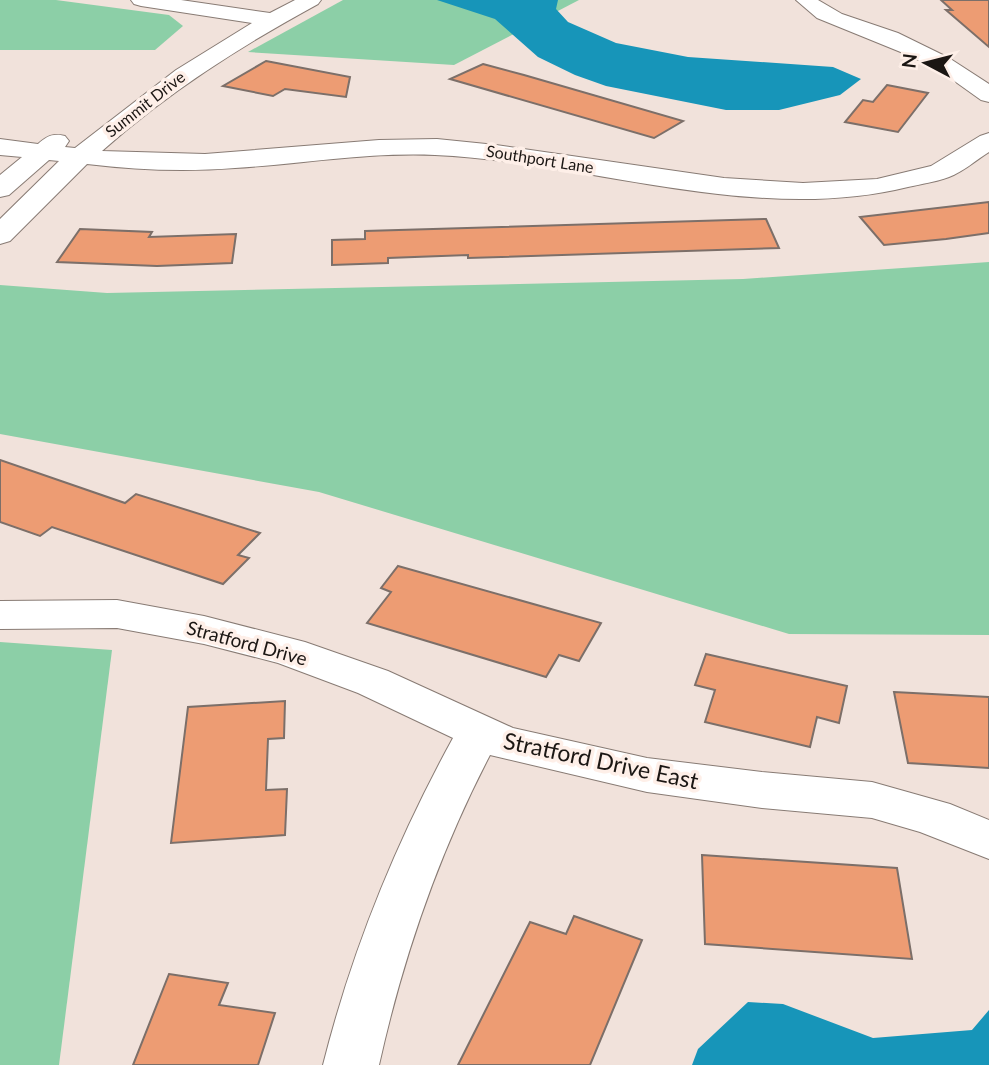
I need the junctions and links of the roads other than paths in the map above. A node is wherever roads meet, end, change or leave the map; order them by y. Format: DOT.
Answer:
graph roads {
  1 [pos="141,0"];
  2 [pos="311,0"];
  3 [pos="806,0"];
  4 [pos="271,10"];
  5 [pos="244,16"];
  6 [pos="133,84"];
  7 [pos="989,95"];
  8 [pos="73,127"];
  9 [pos="989,141"];
  10 [pos="0,146"];
  11 [pos="43,151"];
  12 [pos="80,155"];
  13 [pos="0,189"];
  14 [pos="0,235"];
  15 [pos="0,615"];
  16 [pos="479,733"];
  17 [pos="989,839"];
  18 [pos="351,1065"];
  1 -- 5 [label="street"];
  2 -- 4 [label="street, Summit Drive"];
  3 -- 7 [label="street"];
  4 -- 5 [label="street, Summit Drive"];
  4 -- 12 [label="street, Summit Drive"];
  5 -- 6 [label="street, Summit Drive"];
  8 -- 11 [label="street, Summit Drive"];
  9 -- 12 [label="street, Southport Lane"];
  10 -- 11 [label="street, Southport Lane"];
  11 -- 12 [label="street, Southport Lane"];
  11 -- 13 [label="street, Summit Drive"];
  12 -- 14 [label="street, Summit Drive"];
  15 -- 16 [label="street, Stratford Drive"];
  16 -- 17 [label="street, Stratford Drive East"];
  16 -- 18 [label="street, Stratford Drive East"];
}
